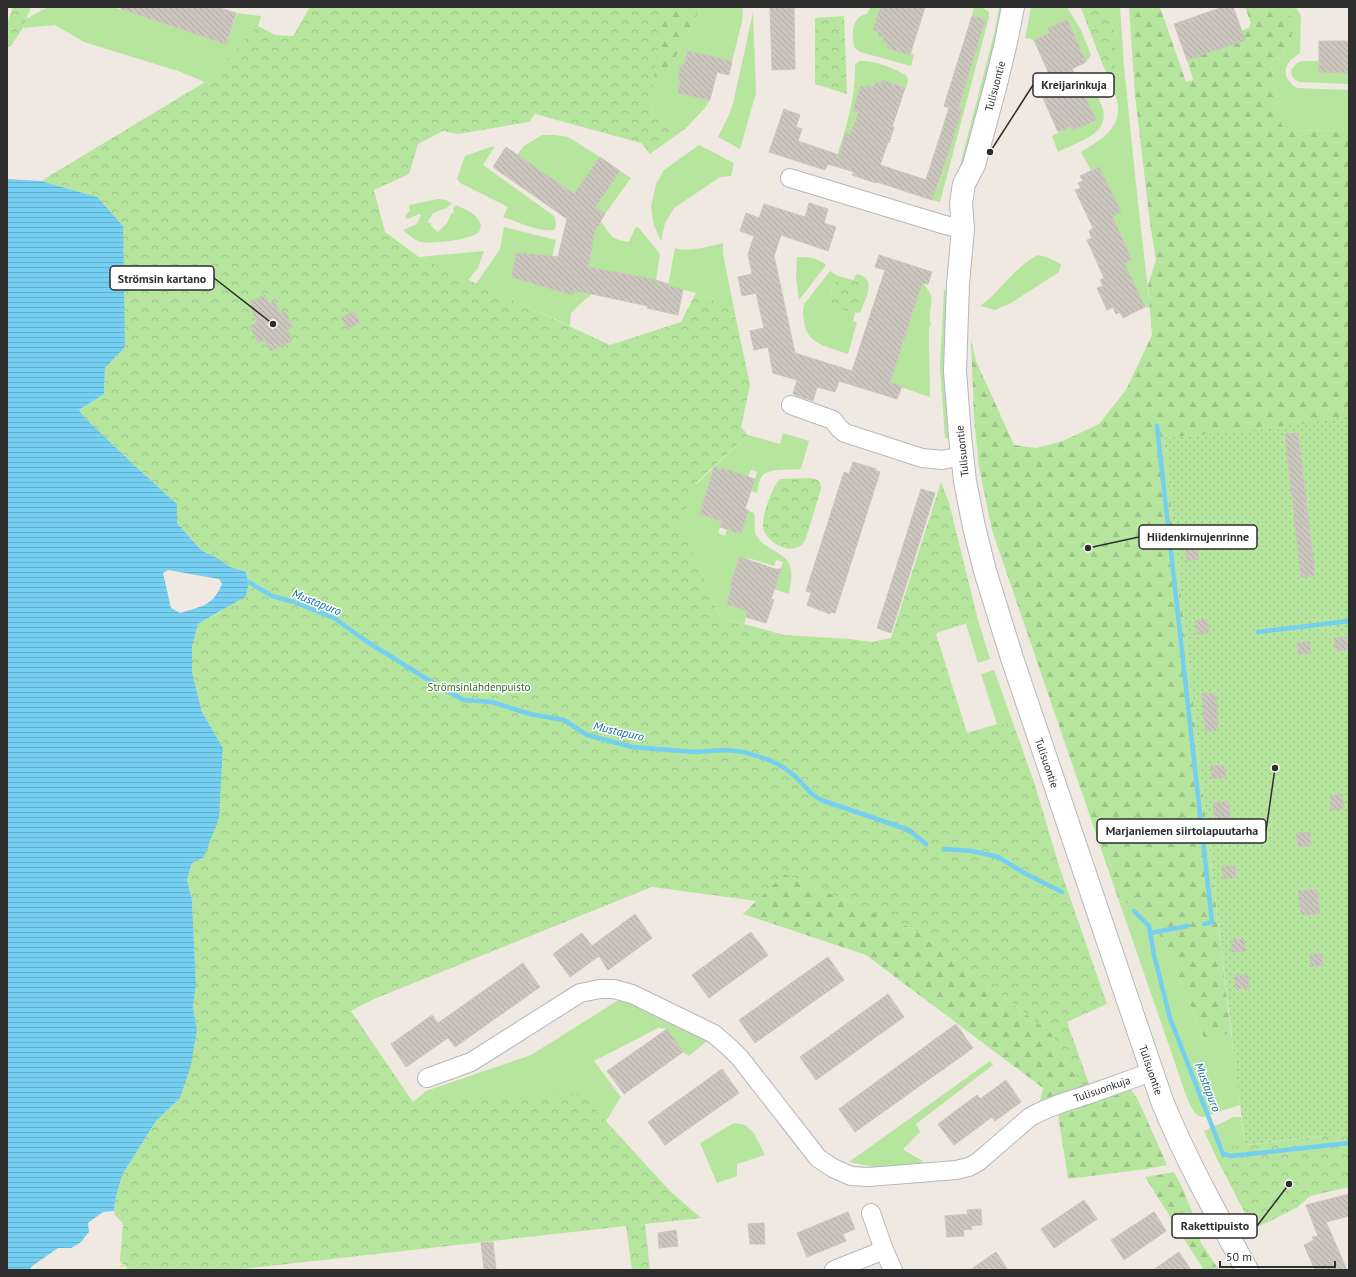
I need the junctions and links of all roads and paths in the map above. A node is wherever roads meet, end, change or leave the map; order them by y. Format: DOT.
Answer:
graph roads {
  1 [pos="1013,7"];
  2 [pos="790,178"];
  3 [pos="963,229"];
  4 [pos="791,406"];
  5 [pos="962,456"];
  6 [pos="1151,1072"];
  7 [pos="426,1078"];
  8 [pos="872,1213"];
  9 [pos="884,1250"];
  10 [pos="834,1270"];
  11 [pos="893,1270"];
  12 [pos="1247,1270"];
  1 -- 3 [label="main road, Tulisuontie"];
  2 -- 3 [label="street"];
  3 -- 5 [label="main road, Tulisuontie"];
  4 -- 5 [label="street"];
  5 -- 6 [label="main road, Tulisuontie"];
  6 -- 7 [label="street, Tulisuonkuja"];
  6 -- 12 [label="main road, Tulisuontie"];
  8 -- 9 [label="street"];
  9 -- 10 [label="street"];
  9 -- 11 [label="street"];
}
